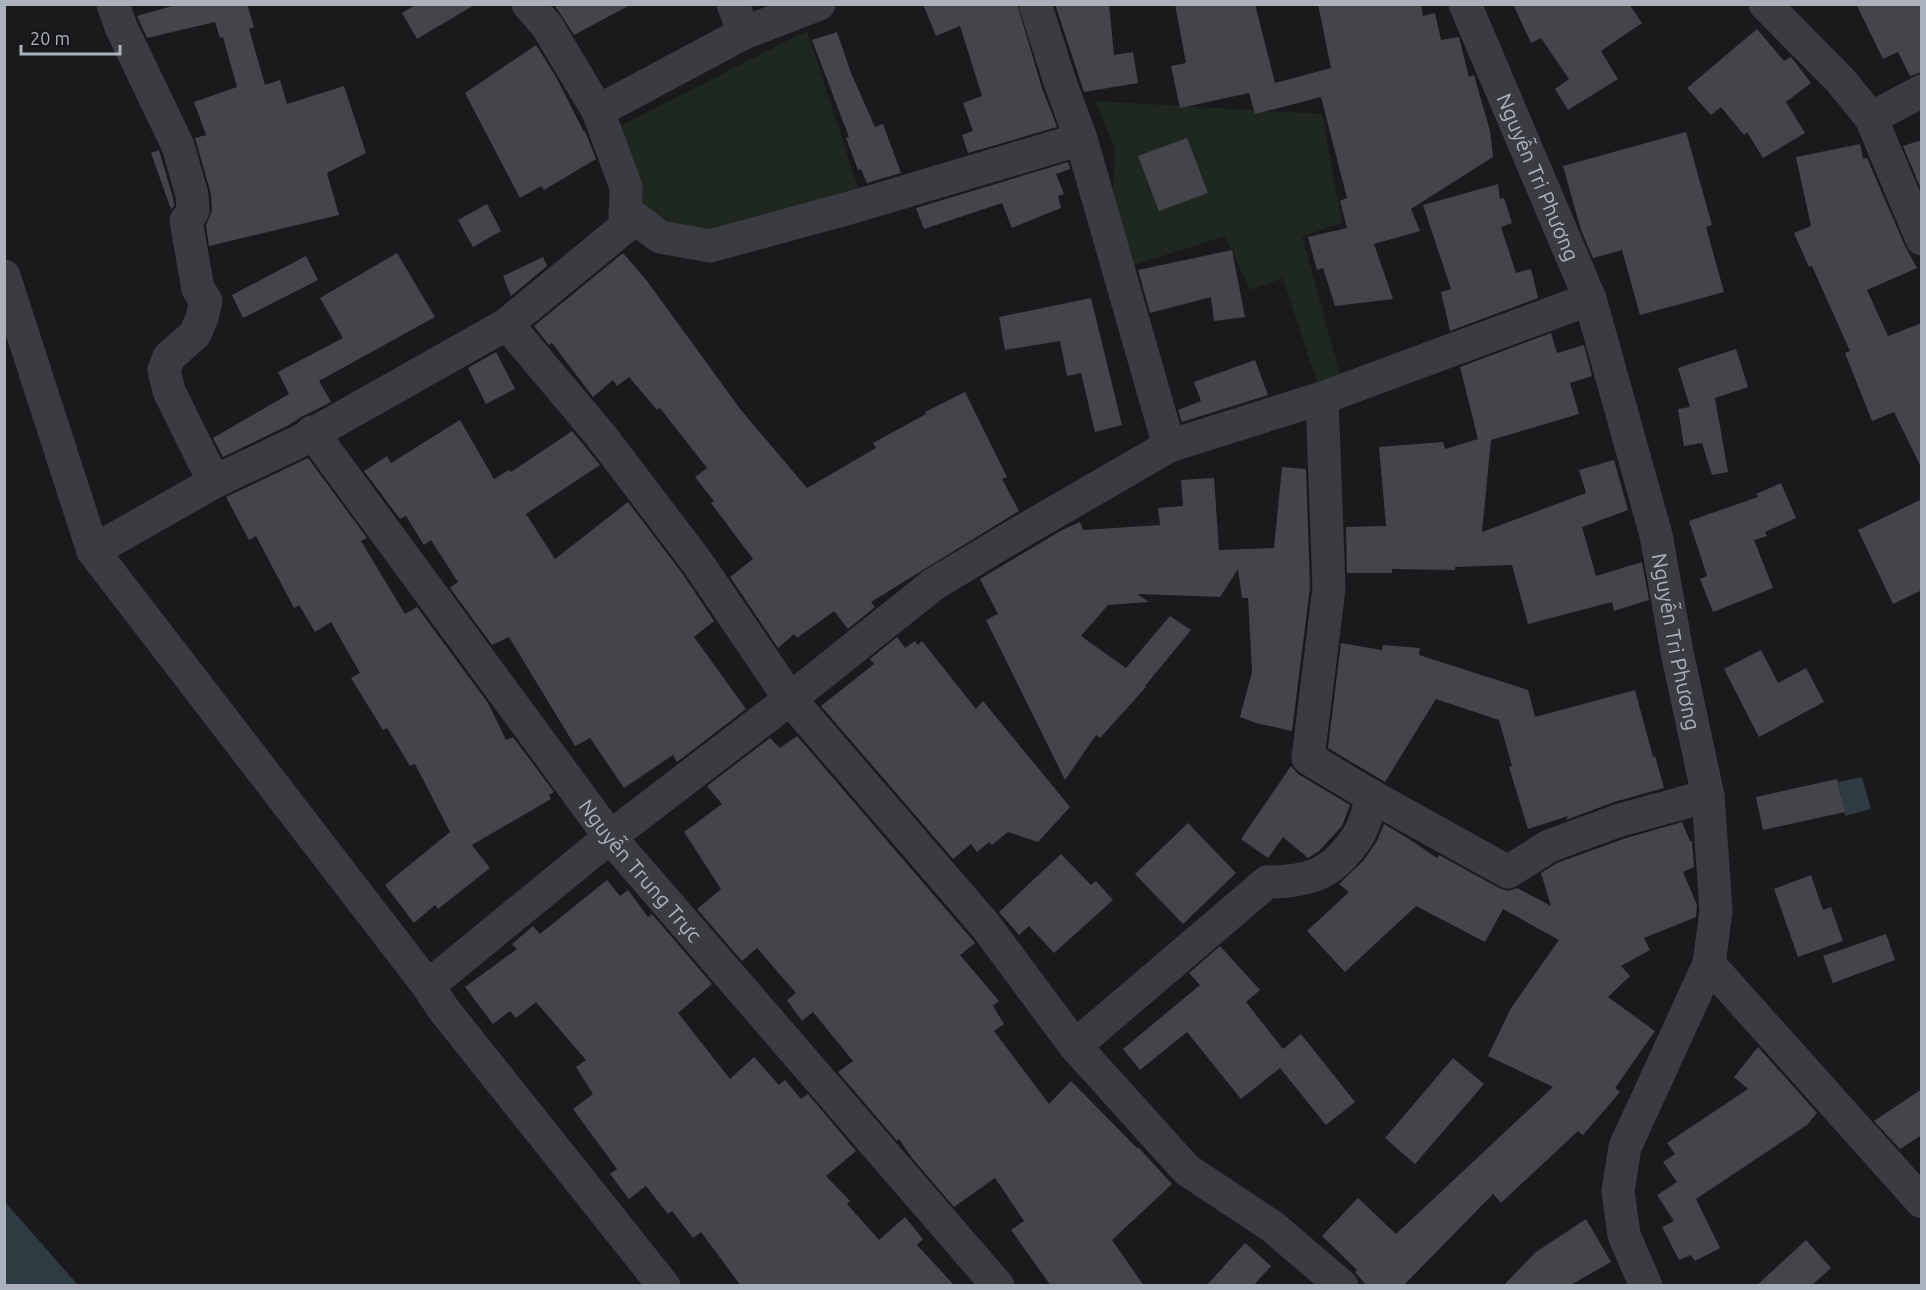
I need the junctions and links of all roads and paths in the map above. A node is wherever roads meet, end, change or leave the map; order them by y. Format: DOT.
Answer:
graph roads {
  1 [pos="113,4"];
  2 [pos="528,4"];
  3 [pos="819,4"];
  4 [pos="1035,4"];
  5 [pos="1465,4"];
  6 [pos="1766,4"];
  7 [pos="738,19"];
  8 [pos="1922,92"];
  9 [pos="598,111"];
  10 [pos="1871,118"];
  11 [pos="1081,139"];
  12 [pos="626,210"];
  13 [pos="1922,239"];
  14 [pos="4,276"];
  15 [pos="1590,299"];
  16 [pos="507,324"];
  17 [pos="1322,398"];
  18 [pos="312,432"];
  19 [pos="1169,446"];
  20 [pos="216,481"];
  21 [pos="93,551"];
  22 [pos="790,699"];
  23 [pos="1708,796"];
  24 [pos="1373,797"];
  25 [pos="610,837"];
  26 [pos="1709,964"];
  27 [pos="428,986"];
  28 [pos="1075,1046"];
  29 [pos="1922,1202"];
  30 [pos="664,1286"];
  31 [pos="998,1286"];
  32 [pos="1342,1286"];
  33 [pos="1646,1286"];
  1 -- 20 [label="street"];
  2 -- 9 [label="street"];
  3 -- 7 [label="street"];
  4 -- 11 [label="street"];
  5 -- 15 [label="street, Nguyễn Tri Phương"];
  6 -- 10 [label="street"];
  7 -- 9 [label="street"];
  8 -- 10 [label="street"];
  9 -- 12 [label="street"];
  10 -- 13 [label="street"];
  11 -- 12 [label="street"];
  11 -- 19 [label="street"];
  12 -- 16 [label="street"];
  14 -- 21 [label="street"];
  15 -- 17 [label="street"];
  15 -- 23 [label="street, Nguyễn Tri Phương"];
  16 -- 18 [label="street"];
  16 -- 22 [label="street"];
  17 -- 19 [label="street"];
  17 -- 24 [label="street"];
  18 -- 20 [label="street"];
  18 -- 25 [label="street, Nguyễn Trung Trực"];
  19 -- 22 [label="street"];
  20 -- 21 [label="street"];
  21 -- 27 [label="street"];
  22 -- 25 [label="street"];
  22 -- 28 [label="street"];
  23 -- 24 [label="street"];
  23 -- 26 [label="street, Nguyễn Tri Phương"];
  24 -- 28 [label="street"];
  25 -- 27 [label="street"];
  25 -- 31 [label="street, Nguyễn Trung Trực"];
  26 -- 29 [label="street"];
  26 -- 33 [label="street, Nguyễn Tri Phương"];
  27 -- 30 [label="street"];
  28 -- 32 [label="street"];
}
